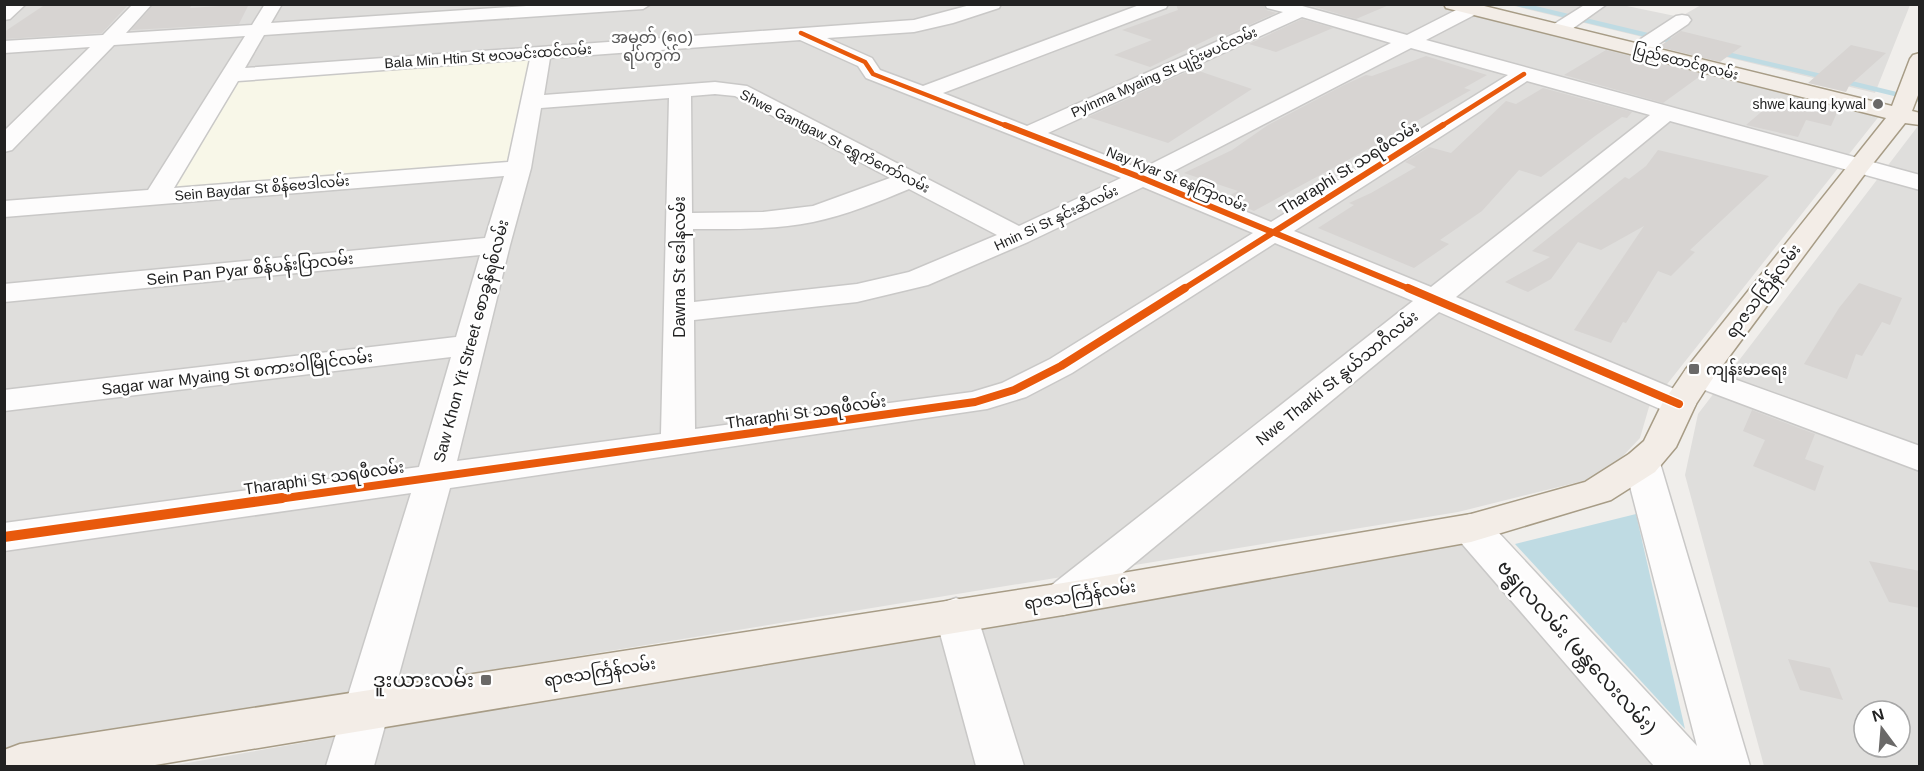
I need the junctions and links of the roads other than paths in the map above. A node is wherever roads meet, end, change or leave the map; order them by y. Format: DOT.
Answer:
graph roads {
  1 [pos="18,4"];
  2 [pos="144,4"];
  3 [pos="274,4"];
  4 [pos="993,4"];
  5 [pos="1160,4"];
  6 [pos="1273,4"];
  7 [pos="1599,4"];
  8 [pos="642,5"];
  9 [pos="1462,7"];
  10 [pos="522,9"];
  11 [pos="407,12"];
  12 [pos="1299,12"];
  13 [pos="4,15"];
  14 [pos="1682,20"];
  15 [pos="257,30"];
  16 [pos="1557,30"];
  17 [pos="801,33"];
  18 [pos="110,40"];
  19 [pos="1406,41"];
  20 [pos="652,44"];
  21 [pos="4,47"];
  22 [pos="1637,50"];
  23 [pos="541,52"];
  24 [pos="1920,59"];
  25 [pos="1524,74"];
  26 [pos="231,75"];
  27 [pos="680,91"];
  28 [pos="922,94"];
  29 [pos="533,102"];
  30 [pos="1666,113"];
  31 [pos="1910,117"];
  32 [pos="1029,133"];
  33 [pos="4,145"];
  34 [pos="1858,166"];
  35 [pos="519,168"];
  36 [pos="1142,178"];
  37 [pos="910,179"];
  38 [pos="1920,183"];
  39 [pos="158,196"];
  40 [pos="4,209"];
  41 [pos="679,221"];
  42 [pos="1272,232"];
  43 [pos="1018,236"];
  44 [pos="496,245"];
  45 [pos="4,293"];
  46 [pos="1435,299"];
  47 [pos="678,313"];
  48 [pos="469,345"];
  49 [pos="1688,390"];
  50 [pos="4,401"];
  51 [pos="678,444"];
  52 [pos="1920,459"];
  53 [pos="1642,463"];
  54 [pos="435,476"];
  55 [pos="1471,528"];
  56 [pos="4,537"];
  57 [pos="1063,599"];
  58 [pos="956,615"];
  59 [pos="366,710"];
  60 [pos="20,766"];
  61 [pos="350,766"];
  62 [pos="1000,766"];
  63 [pos="1684,766"];
  64 [pos="1726,766"];
  1 -- 13 [label="street"];
  2 -- 18 [label="street"];
  3 -- 15 [label="street"];
  4 -- 17 [label="street, Bala Min Htin St ဗလမင်းထင်လမ်း"];
  5 -- 28 [label="street"];
  6 -- 12 [label="street"];
  7 -- 16 [label="street"];
  8 -- 10 [label="street"];
  8 -- 20 [label="street"];
  9 -- 16 [label="main road, ပြည်ထောင်စုလမ်း"];
  9 -- 19 [label="street, Hnin Si St နှင်းဆီလမ်း"];
  10 -- 11 [label="street"];
  11 -- 15 [label="street"];
  12 -- 19 [label="street"];
  12 -- 32 [label="street, Pyinma Myaing St ပျဥ်းမပင်လမ်း"];
  14 -- 22 [label="street"];
  15 -- 18 [label="street"];
  15 -- 26 [label="street"];
  16 -- 22 [label="main road, ပြည်ထောင်စုလမ်း"];
  17 -- 20 [label="street, Bala Min Htin St ဗလမင်းထင်လမ်း"];
  17 -- 28 [label="street, Nay Kyar St နေကြာလမ်း"];
  18 -- 21 [label="street"];
  18 -- 33 [label="street"];
  19 -- 25 [label="street"];
  19 -- 36 [label="street, Hnin Si St နှင်းဆီလမ်း"];
  20 -- 23 [label="street, Bala Min Htin St ဗလမင်းထင်လမ်း"];
  22 -- 31 [label="main road, ပြည်ထောင်စုလမ်း"];
  23 -- 26 [label="street, Bala Min Htin St ဗလမင်းထင်လမ်း"];
  23 -- 29 [label="street, Saw Khon Yit Street စောခွန်ရစ်လမ်း"];
  24 -- 31 [label="main road, ရာဇသင်္ကြန်လမ်း"];
  25 -- 30 [label="street"];
  25 -- 42 [label="street, Tharaphi St သရဖီလမ်း"];
  26 -- 39 [label="street"];
  27 -- 29 [label="street, Shwe Gantgaw St ရွှေကံကော်လမ်း"];
  27 -- 37 [label="street, Shwe Gantgaw St ရွှေကံကော်လမ်း"];
  27 -- 41 [label="street, Dawna St ဒေါနလမ်း"];
  28 -- 32 [label="street, Nay Kyar St နေကြာလမ်း"];
  29 -- 35 [label="street, Saw Khon Yit Street စောခွန်ရစ်လမ်း"];
  30 -- 34 [label="street"];
  30 -- 46 [label="street, Nwe Tharki St နွယ်သာဂီလမ်း"];
  31 -- 34 [label="main road, ရာဇသင်္ကြန်လမ်း"];
  32 -- 36 [label="street, Nay Kyar St နေကြာလမ်း"];
  34 -- 38 [label="street"];
  34 -- 49 [label="main road, ရာဇသင်္ကြန်လမ်း"];
  35 -- 39 [label="street, Sein Baydar St စိန်ဗေဒါလမ်း"];
  35 -- 44 [label="street, Saw Khon Yit Street စောခွန်ရစ်လမ်း"];
  36 -- 42 [label="street, Nay Kyar St နေကြာလမ်း"];
  36 -- 43 [label="street, Hnin Si St နှင်းဆီလမ်း"];
  37 -- 41 [label="street"];
  37 -- 43 [label="street, Shwe Gantgaw St ရွှေကံကော်လမ်း"];
  39 -- 40 [label="street, Sein Baydar St စိန်ဗေဒါလမ်း"];
  41 -- 47 [label="street, Dawna St ဒေါနလမ်း"];
  42 -- 46 [label="street, Nay Kyar St နေကြာလမ်း"];
  42 -- 51 [label="street, Tharaphi St သရဖီလမ်း"];
  43 -- 47 [label="street, Hnin Si St နှင်းဆီလမ်း"];
  44 -- 45 [label="street, Sein Pan Pyar စိန်ပန်းပြာလမ်း"];
  44 -- 48 [label="street, Saw Khon Yit Street စောခွန်ရစ်လမ်း"];
  46 -- 49 [label="street, Nay Kyar St နေကြာလမ်း"];
  46 -- 57 [label="street, Nwe Tharki St နွယ်သာဂီလမ်း"];
  47 -- 51 [label="street, Dawna St ဒေါနလမ်း"];
  48 -- 50 [label="street, Sagar war Myaing St စကားဝါမြိုင်လမ်း"];
  48 -- 54 [label="street, Saw Khon Yit Street စောခွန်ရစ်လမ်း"];
  49 -- 52 [label="street, Nay Kyar St နေကြာလမ်း"];
  49 -- 53 [label="main road, ရာဇသင်္ကြန်လမ်း"];
  51 -- 54 [label="street, Tharaphi St သရဖီလမ်း"];
  53 -- 55 [label="main road, ရာဇသင်္ကြန်လမ်း"];
  53 -- 64 [label="street"];
  54 -- 56 [label="street, Tharaphi St သရဖီလမ်း"];
  54 -- 59 [label="street, Saw Khon Yit Street စောခွန်ရစ်လမ်း"];
  55 -- 57 [label="main road, ရာဇသင်္ကြန်လမ်း"];
  55 -- 63 [label="street, ဗန္ဓုလလမ်း (မန္တလေးလမ်း)"];
  57 -- 58 [label="main road, ရာဇသင်္ကြန်လမ်း"];
  58 -- 59 [label="main road, ရာဇသင်္ကြန်လမ်း"];
  58 -- 62 [label="street"];
  59 -- 60 [label="main road, ရာဇသင်္ကြန်လမ်း"];
  59 -- 61 [label="street, Saw Khon Yit Street စောခွန်ရစ်လမ်း"];
}
